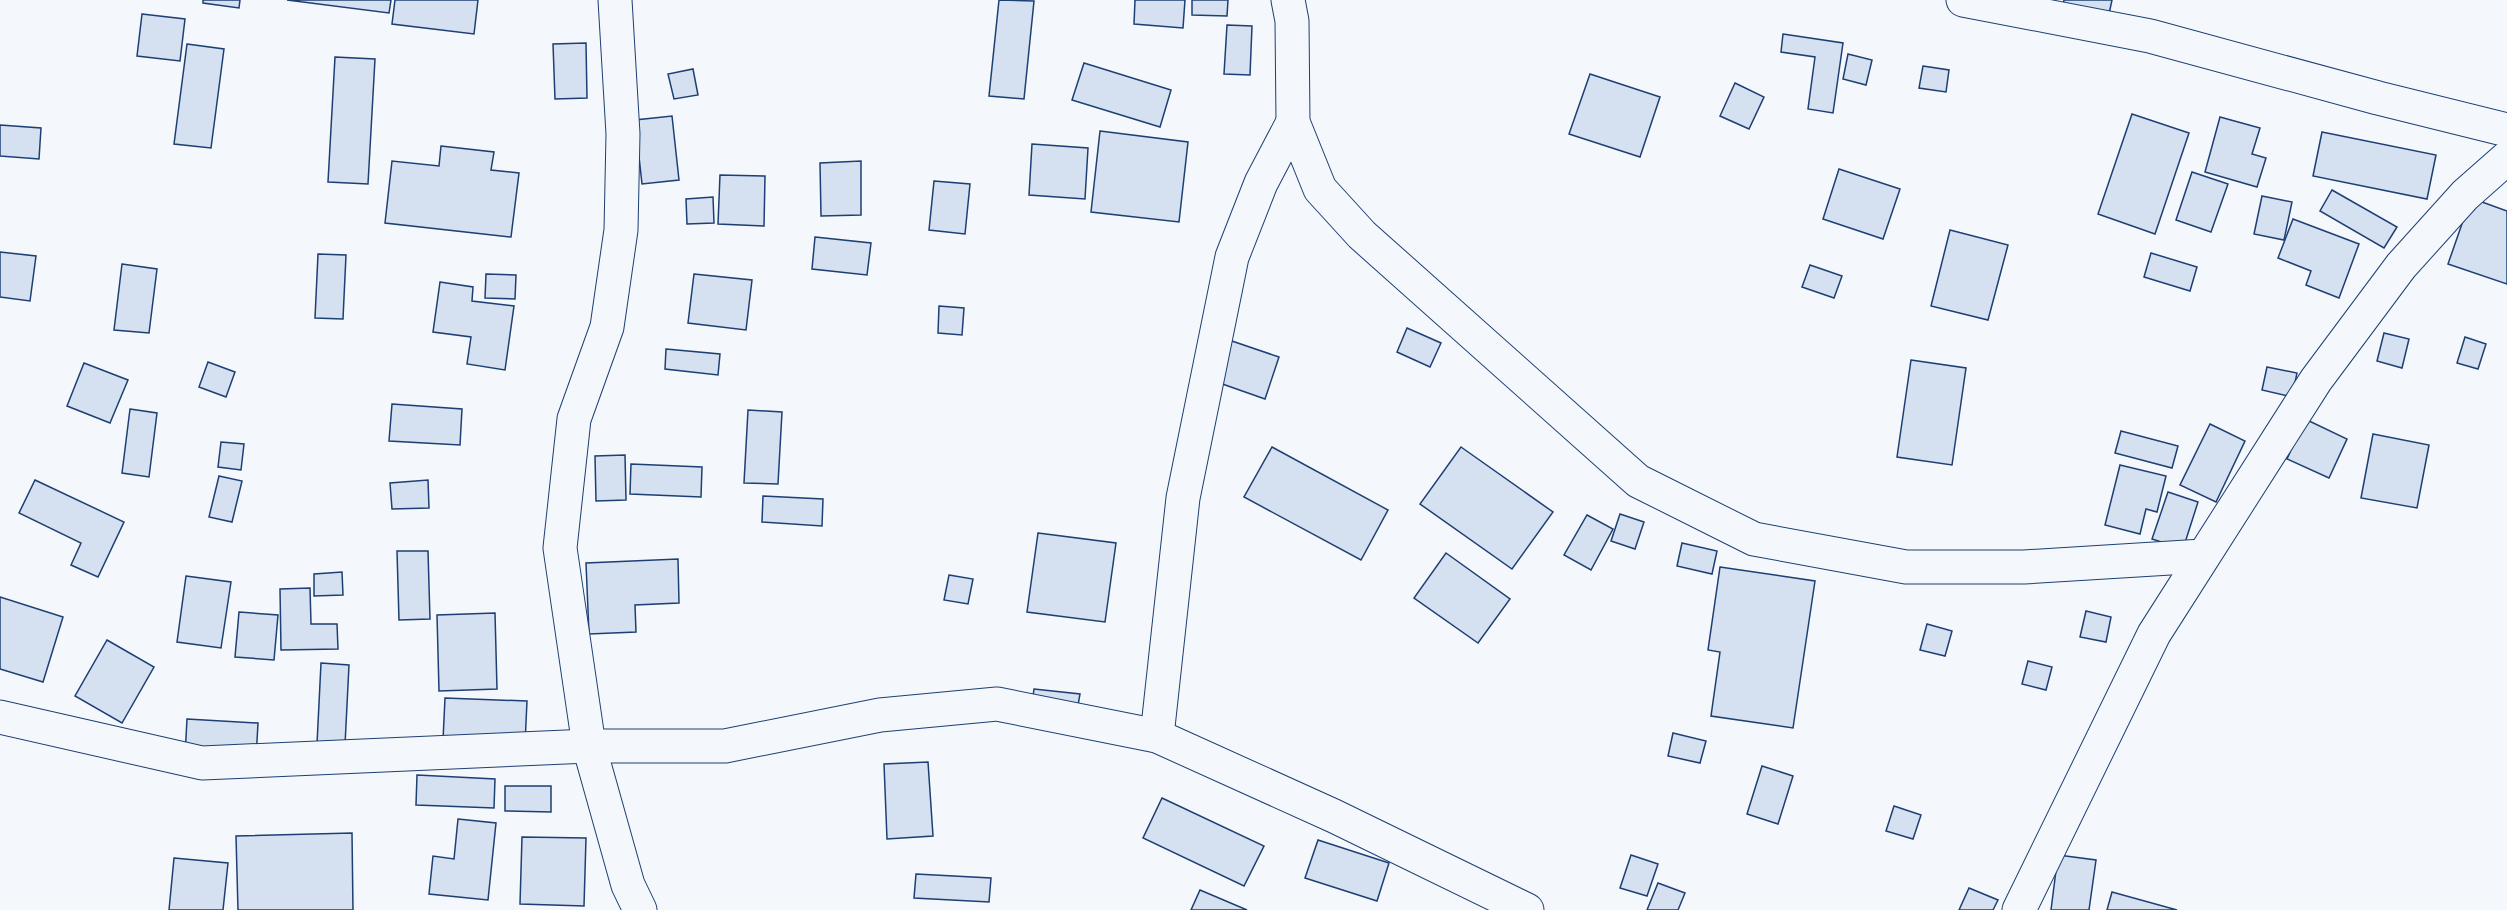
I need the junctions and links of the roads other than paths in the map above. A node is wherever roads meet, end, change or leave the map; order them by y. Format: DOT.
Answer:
graph roads {
  1 [pos="615,0"];
  2 [pos="1288,0"];
  3 [pos="1964,0"];
  4 [pos="1293,122"];
  5 [pos="2507,130"];
  6 [pos="2507,158"];
  7 [pos="2204,556"];
  8 [pos="0,717"];
  9 [pos="1157,736"];
  10 [pos="589,746"];
  11 [pos="640,910"];
  12 [pos="1527,910"];
  13 [pos="2019,910"];
  1 -- 10 [label="street"];
  2 -- 4 [label="street"];
  3 -- 5 [label="street"];
  4 -- 7 [label="street"];
  4 -- 9 [label="street"];
  6 -- 7 [label="street"];
  7 -- 13 [label="street"];
  8 -- 10 [label="street"];
  9 -- 10 [label="street"];
  9 -- 12 [label="street"];
  10 -- 11 [label="street"];
}
